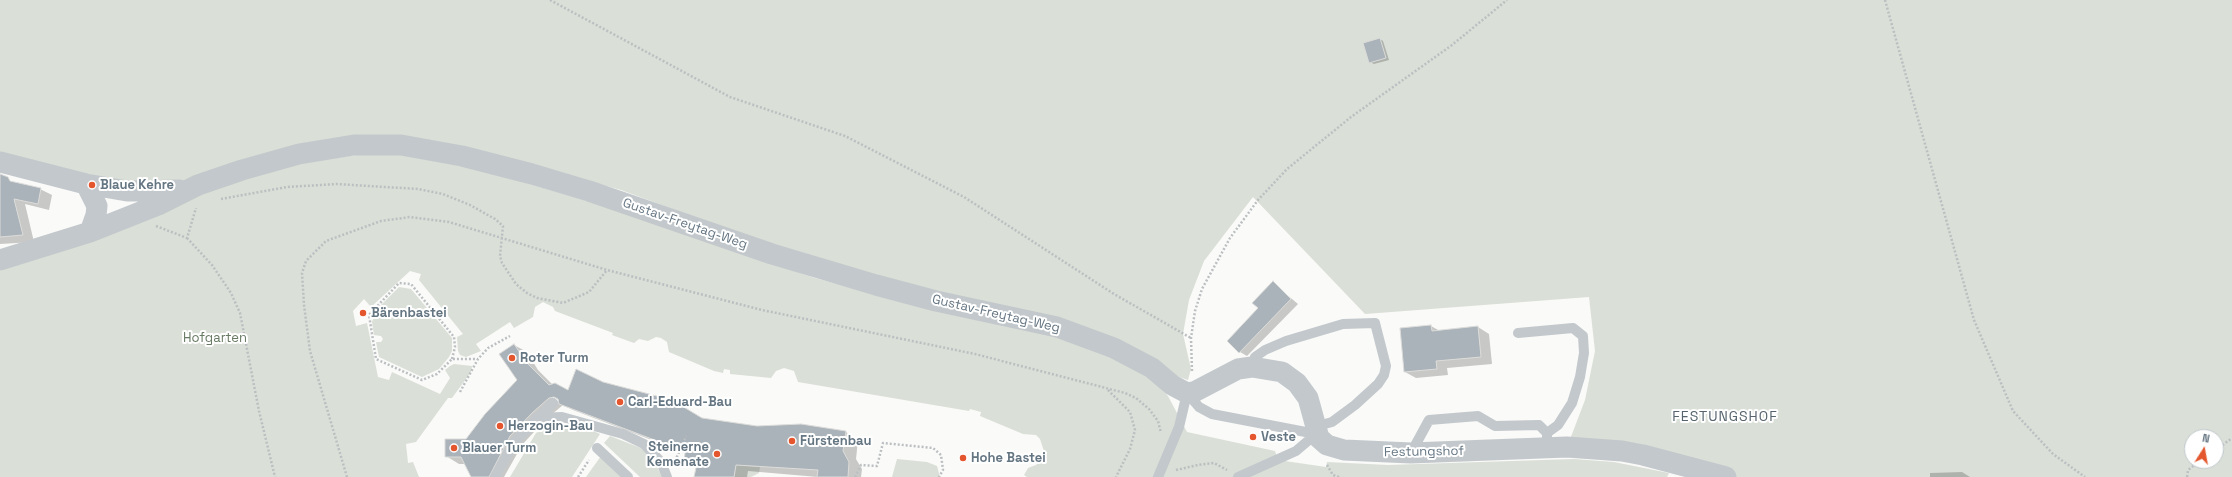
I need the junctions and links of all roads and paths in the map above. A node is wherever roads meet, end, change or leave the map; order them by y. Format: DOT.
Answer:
graph roads {
  1 [pos="550,0"];
  2 [pos="1508,0"];
  3 [pos="1885,0"];
  4 [pos="0,162"];
  5 [pos="86,184"];
  6 [pos="186,190"];
  7 [pos="219,200"];
  8 [pos="90,232"];
  9 [pos="187,238"];
  10 [pos="502,239"];
  11 [pos="0,260"];
  12 [pos="607,270"];
  13 [pos="1518,333"];
  14 [pos="510,336"];
  15 [pos="1191,338"];
  16 [pos="452,359"];
  17 [pos="478,359"];
  18 [pos="1252,367"];
  19 [pos="1108,389"];
  20 [pos="1180,389"];
  21 [pos="460,392"];
  22 [pos="553,403"];
  23 [pos="536,418"];
  24 [pos="1315,430"];
  25 [pos="686,436"];
  26 [pos="1547,440"];
  27 [pos="682,444"];
  28 [pos="597,448"];
  29 [pos="1411,453"];
  30 [pos="1168,454"];
  31 [pos="1327,462"];
  32 [pos="1233,475"];
  33 [pos="1158,476"];
  34 [pos="275,477"];
  35 [pos="347,477"];
  36 [pos="495,477"];
  37 [pos="628,477"];
  38 [pos="667,477"];
  39 [pos="855,477"];
  40 [pos="939,477"];
  41 [pos="1116,477"];
  42 [pos="1339,477"];
  43 [pos="1726,477"];
  44 [pos="2085,477"];
  1 -- 15 [label="path"];
  2 -- 15 [label="path"];
  3 -- 44 [label="path"];
  4 -- 5 [label="street, Gustav-Freytag-Weg"];
  5 -- 6 [label="street, Gustav-Freytag-Weg"];
  5 -- 8 [label="street"];
  6 -- 8 [label="street, Gustav-Freytag-Weg"];
  6 -- 20 [label="street, Gustav-Freytag-Weg"];
  7 -- 10 [label="path"];
  8 -- 11 [label="street, Gustav-Freytag-Weg"];
  9 -- 34 [label="path"];
  10 -- 12 [label="path"];
  10 -- 12 [label="path"];
  10 -- 35 [label="path"];
  12 -- 19 [label="path"];
  13 -- 26 [label="lane"];
  14 -- 17 [label="path"];
  15 -- 20 [label="path"];
  16 -- 16 [label="path"];
  16 -- 17 [label="path"];
  17 -- 21 [label="path"];
  18 -- 20 [label="street"];
  18 -- 24 [label="street"];
  18 -- 24 [label="lane"];
  19 -- 30 [label="path"];
  19 -- 41 [label="path"];
  20 -- 24 [label="lane"];
  20 -- 30 [label="lane"];
  22 -- 23 [label="lane"];
  23 -- 36 [label="lane"];
  23 -- 38 [label="lane"];
  24 -- 29 [label="street, Festungshof"];
  24 -- 32 [label="lane"];
  25 -- 27 [label="path"];
  26 -- 29 [label="street, Festungshof"];
  26 -- 29 [label="lane"];
  26 -- 43 [label="street, Festungshof"];
  28 -- 37 [label="lane"];
  30 -- 33 [label="lane"];
  31 -- 42 [label="path"];
  32 -- 33 [label="path"];
  39 -- 40 [label="path"];
}
